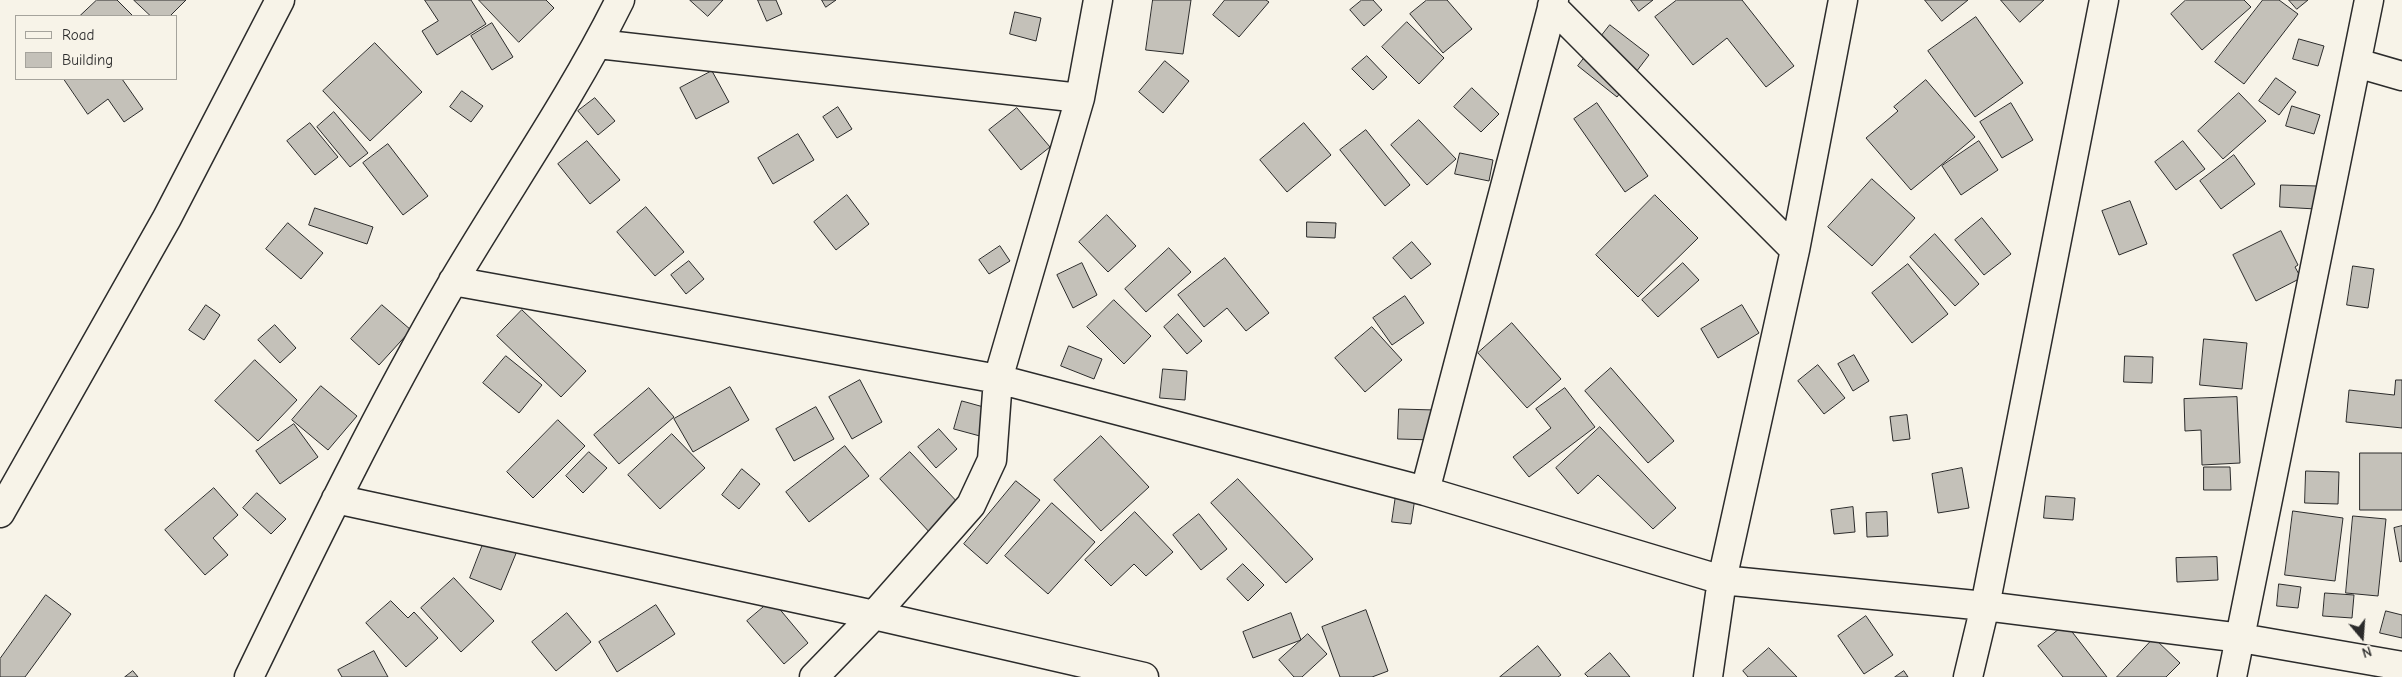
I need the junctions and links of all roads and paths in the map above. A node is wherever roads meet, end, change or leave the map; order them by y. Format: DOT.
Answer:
graph roads {
  1 [pos="280,0"];
  2 [pos="620,0"];
  3 [pos="1098,0"];
  4 [pos="1843,0"];
  5 [pos="2104,0"];
  6 [pos="2369,0"];
  7 [pos="1553,3"];
  8 [pos="598,44"];
  9 [pos="2357,63"];
  10 [pos="2402,76"];
  11 [pos="1080,98"];
  12 [pos="1795,250"];
  13 [pos="454,281"];
  14 [pos="998,379"];
  15 [pos="1425,491"];
  16 [pos="336,499"];
  17 [pos="0,513"];
  18 [pos="1722,580"];
  19 [pos="1985,606"];
  20 [pos="874,615"];
  21 [pos="2241,638"];
  22 [pos="2402,666"];
  23 [pos="249,677"];
  24 [pos="814,677"];
  25 [pos="1144,677"];
  26 [pos="1708,677"];
  27 [pos="1968,677"];
  28 [pos="2232,677"];
  1 -- 17 [label="street"];
  2 -- 8 [label="street"];
  3 -- 11 [label="street"];
  4 -- 12 [label="street"];
  5 -- 19 [label="street"];
  6 -- 9 [label="street"];
  7 -- 12 [label="street"];
  7 -- 15 [label="street"];
  8 -- 11 [label="street"];
  8 -- 13 [label="street"];
  9 -- 10 [label="street"];
  9 -- 21 [label="street"];
  11 -- 14 [label="street"];
  12 -- 18 [label="street"];
  13 -- 14 [label="street"];
  13 -- 16 [label="street"];
  14 -- 15 [label="street"];
  14 -- 20 [label="street"];
  15 -- 18 [label="street"];
  16 -- 20 [label="street"];
  16 -- 23 [label="street"];
  18 -- 19 [label="street"];
  18 -- 26 [label="street"];
  19 -- 21 [label="street"];
  19 -- 27 [label="street"];
  20 -- 24 [label="street"];
  20 -- 25 [label="street"];
  21 -- 22 [label="street"];
  21 -- 28 [label="street"];
}
